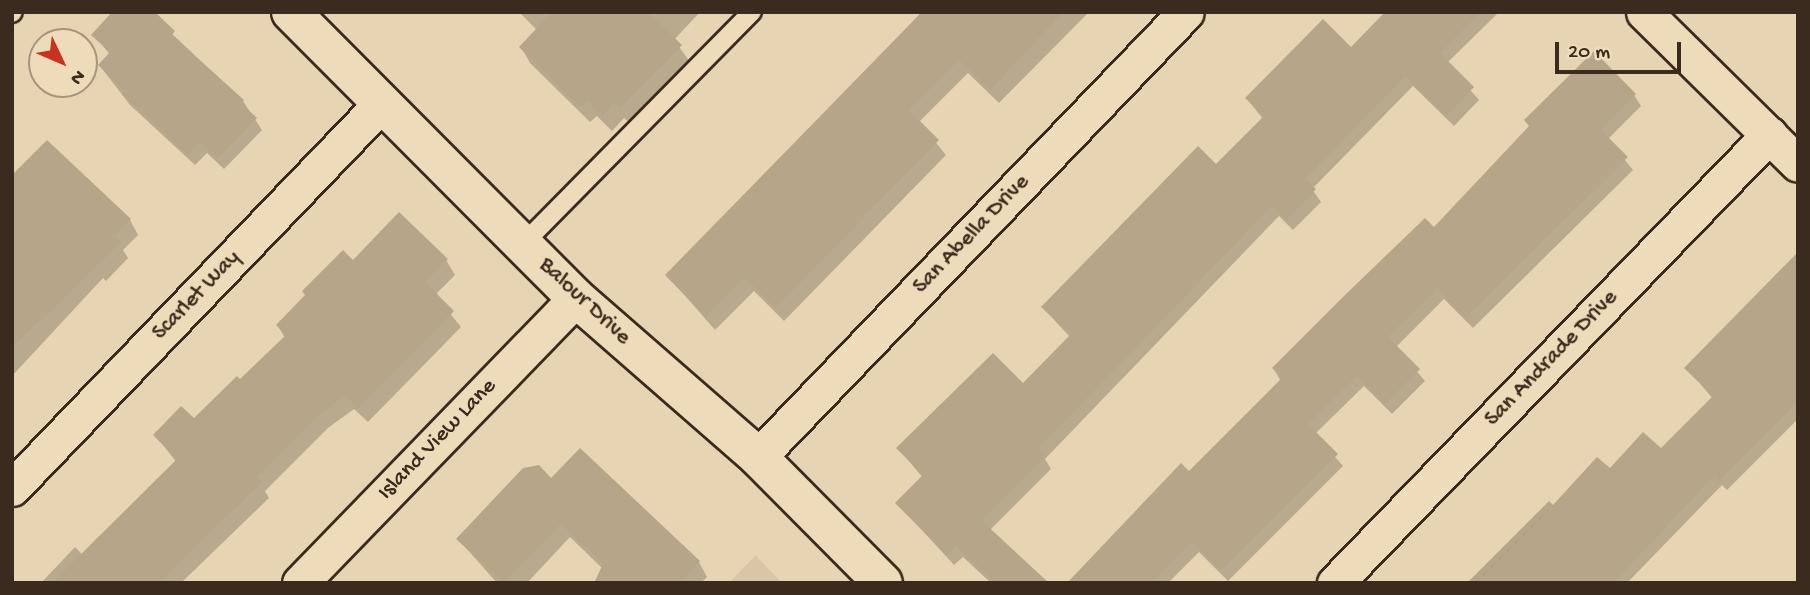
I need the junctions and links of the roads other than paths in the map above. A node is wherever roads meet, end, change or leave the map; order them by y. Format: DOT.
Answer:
graph roads {
  1 [pos="291,12"];
  2 [pos="752,12"];
  3 [pos="1186,12"];
  4 [pos="1644,12"];
  5 [pos="382,103"];
  6 [pos="1769,135"];
  7 [pos="1798,164"];
  8 [pos="523,244"];
  9 [pos="576,298"];
  10 [pos="758,457"];
  11 [pos="12,488"];
  12 [pos="300,583"];
  13 [pos="883,583"];
  14 [pos="1335,583"];
  1 -- 5 [label="street, Balour Drive"];
  2 -- 8 [label="lane"];
  3 -- 10 [label="street, San Abella Drive"];
  4 -- 6 [label="street"];
  5 -- 8 [label="street, Balour Drive"];
  5 -- 11 [label="street, Scarlet Way"];
  6 -- 7 [label="street"];
  6 -- 14 [label="street, San Andrade Drive"];
  8 -- 9 [label="street, Balour Drive"];
  9 -- 10 [label="street, Balour Drive"];
  9 -- 12 [label="street, Island View Lane"];
  10 -- 13 [label="street, Balour Drive"];
}
